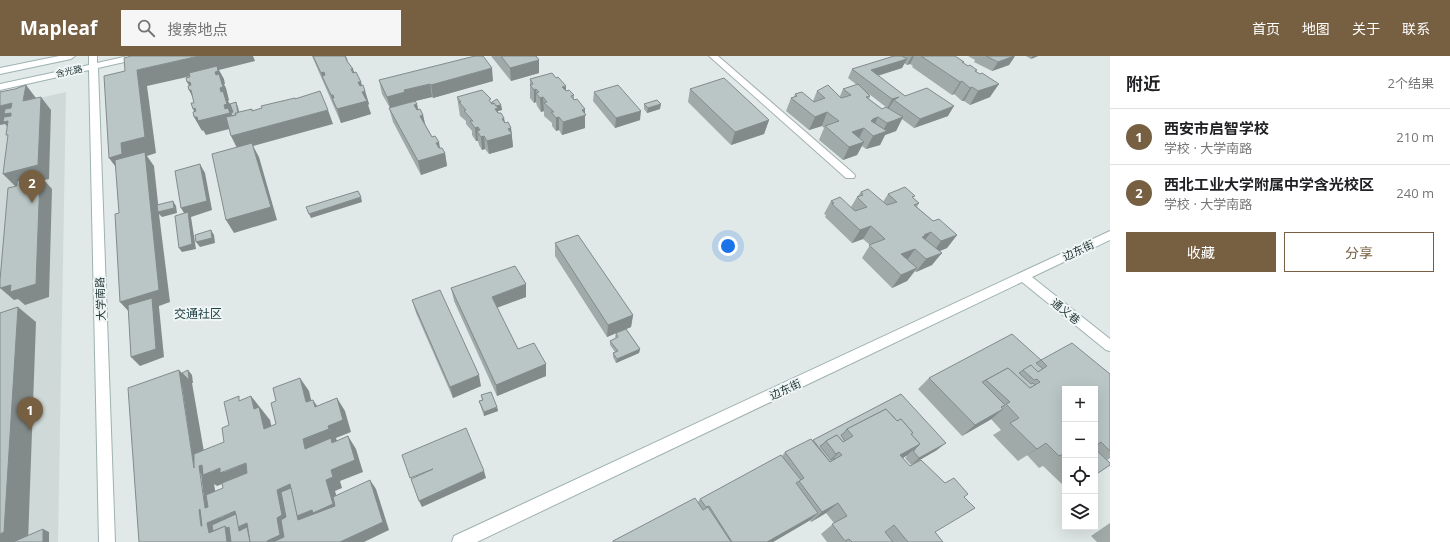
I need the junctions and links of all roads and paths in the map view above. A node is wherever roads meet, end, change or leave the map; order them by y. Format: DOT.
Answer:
graph roads {
  1 [pos="71,56"];
  2 [pos="139,56"];
  3 [pos="713,56"];
  4 [pos="93,61"];
  5 [pos="0,71"];
  6 [pos="0,86"];
  7 [pos="850,176"];
  8 [pos="1110,235"];
  9 [pos="1023,276"];
  10 [pos="1110,346"];
  11 [pos="107,542"];
  12 [pos="460,542"];
  1 -- 5 [label="street, 含光路"];
  2 -- 4 [label="street, 含光路"];
  3 -- 7 [label="street"];
  4 -- 6 [label="street, 含光路"];
  4 -- 11 [label="street, 大学南路"];
  8 -- 9 [label="street, 边东街"];
  9 -- 10 [label="street, 通义巷"];
  9 -- 12 [label="street, 边东街"];
}
